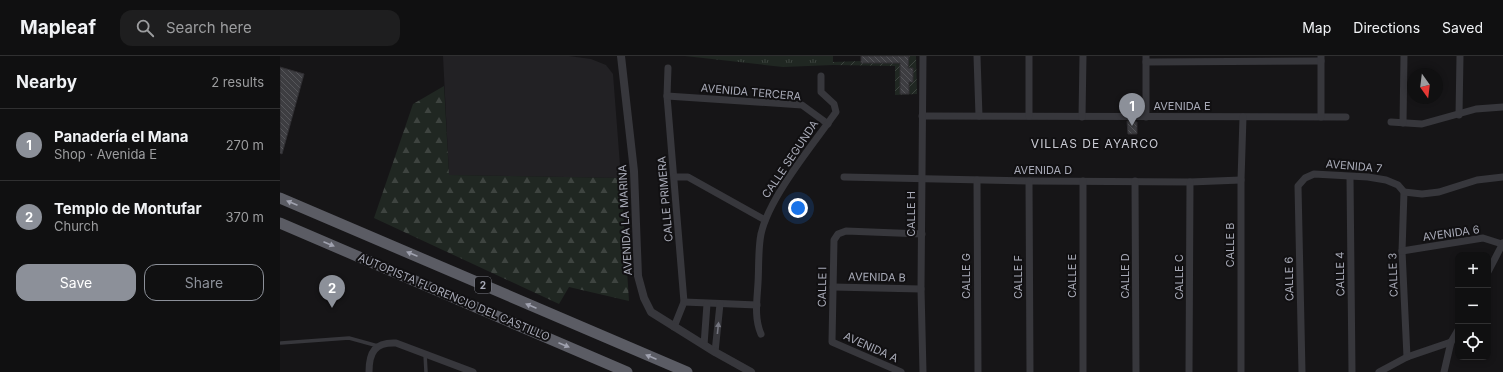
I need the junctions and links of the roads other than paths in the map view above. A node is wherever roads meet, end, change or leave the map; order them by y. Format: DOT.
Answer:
graph roads {
  1 [pos="621,56"];
  2 [pos="923,56"];
  3 [pos="977,56"];
  4 [pos="1029,56"];
  5 [pos="1083,56"];
  6 [pos="1404,56"];
  7 [pos="1460,56"];
  8 [pos="1321,58"];
  9 [pos="1146,59"];
  10 [pos="668,68"];
  11 [pos="821,76"];
  12 [pos="667,96"];
  13 [pos="1503,107"];
  14 [pos="1459,115"];
  15 [pos="922,116"];
  16 [pos="978,116"];
  17 [pos="1029,116"];
  18 [pos="1082,117"];
  19 [pos="1146,117"];
  20 [pos="1243,117"];
  21 [pos="1321,117"];
  22 [pos="1346,117"];
  23 [pos="1391,122"];
  24 [pos="1403,123"];
  25 [pos="828,124"];
  26 [pos="675,177"];
  27 [pos="844,177"];
  28 [pos="1350,177"];
  29 [pos="1503,177"];
  30 [pos="922,179"];
  31 [pos="977,180"];
  32 [pos="1241,180"];
  33 [pos="1029,181"];
  34 [pos="1083,181"];
  35 [pos="1135,181"];
  36 [pos="1190,182"];
  37 [pos="1298,186"];
  38 [pos="1404,192"];
  39 [pos="280,198"];
  40 [pos="765,220"];
  41 [pos="280,223"];
  42 [pos="922,234"];
  43 [pos="1503,243"];
  44 [pos="1402,251"];
  45 [pos="1491,266"];
  46 [pos="833,287"];
  47 [pos="921,288"];
  48 [pos="684,302"];
  49 [pos="707,304"];
  50 [pos="720,304"];
  51 [pos="757,305"];
  52 [pos="674,327"];
  53 [pos="761,334"];
  54 [pos="1455,335"];
  55 [pos="832,342"];
  56 [pos="1451,342"];
  57 [pos="281,343"];
  58 [pos="704,345"];
  59 [pos="378,346"];
  60 [pos="715,352"];
  61 [pos="426,354"];
  62 [pos="1407,357"];
  63 [pos="369,372"];
  64 [pos="426,372"];
  65 [pos="472,372"];
  66 [pos="627,372"];
  67 [pos="687,372"];
  68 [pos="751,372"];
  69 [pos="901,372"];
  70 [pos="923,372"];
  71 [pos="978,372"];
  72 [pos="1030,372"];
  73 [pos="1083,372"];
  74 [pos="1136,372"];
  75 [pos="1189,372"];
  76 [pos="1241,372"];
  77 [pos="1301,372"];
  78 [pos="1352,372"];
  79 [pos="1379,372"];
  80 [pos="1444,372"];
  1 -- 52 [label="street, AVENIDA LA MARINA"];
  2 -- 15 [label="street, CALLE H"];
  3 -- 16 [label="street"];
  4 -- 17 [label="street"];
  5 -- 18 [label="street"];
  6 -- 24 [label="street"];
  7 -- 14 [label="street"];
  8 -- 9 [label="street"];
  8 -- 21 [label="street"];
  9 -- 19 [label="street"];
  10 -- 12 [label="street, CALLE PRIMERA"];
  11 -- 25 [label="street, CALLE SEGUNDA"];
  12 -- 25 [label="street, AVENIDA TERCERA"];
  12 -- 26 [label="street, CALLE PRIMERA"];
  13 -- 14 [label="street"];
  14 -- 24 [label="street"];
  15 -- 16 [label="street, AVENIDA E"];
  15 -- 30 [label="street, CALLE H"];
  16 -- 17 [label="street, AVENIDA E"];
  17 -- 18 [label="street, AVENIDA E"];
  18 -- 19 [label="street, AVENIDA E"];
  19 -- 20 [label="street, AVENIDA E"];
  20 -- 21 [label="street, AVENIDA E"];
  20 -- 32 [label="street, CALLE B"];
  21 -- 22 [label="street, AVENIDA E"];
  23 -- 24 [label="street"];
  25 -- 40 [label="street, CALLE SEGUNDA"];
  26 -- 40 [label="street"];
  26 -- 48 [label="street, CALLE PRIMERA"];
  27 -- 30 [label="street, AVENIDA D"];
  28 -- 37 [label="street, AVENIDA 7"];
  28 -- 38 [label="street, AVENIDA 7"];
  28 -- 78 [label="street, CALLE 4"];
  29 -- 38 [label="street"];
  30 -- 31 [label="street, AVENIDA D"];
  30 -- 42 [label="street, CALLE H"];
  31 -- 33 [label="street, AVENIDA D"];
  31 -- 71 [label="street, CALLE G"];
  32 -- 36 [label="street, AVENIDA D"];
  32 -- 76 [label="street, CALLE B"];
  33 -- 34 [label="street, AVENIDA D"];
  33 -- 72 [label="street, CALLE F"];
  34 -- 35 [label="street, AVENIDA D"];
  34 -- 73 [label="street, CALLE E"];
  35 -- 36 [label="street, AVENIDA D"];
  35 -- 74 [label="street, CALLE D"];
  36 -- 75 [label="street, CALLE C"];
  37 -- 77 [label="street, CALLE 6"];
  38 -- 44 [label="street, CALLE 3"];
  67 -- 39 [label="highway, AUTOPISTA FLORENCIO DEL CASTILLO / 2, one-way"];
  40 -- 51 [label="street, CALLE SEGUNDA"];
  41 -- 66 [label="highway, AUTOPISTA FLORENCIO DEL CASTILLO / 2, one-way"];
  42 -- 46 [label="street, CALLE I"];
  42 -- 47 [label="street, CALLE H"];
  43 -- 44 [label="street, AVENIDA 6"];
  43 -- 45 [label="street"];
  44 -- 62 [label="street, CALLE 3"];
  46 -- 47 [label="street, AVENIDA B"];
  46 -- 55 [label="street, CALLE I"];
  47 -- 70 [label="street, CALLE H"];
  48 -- 49 [label="street"];
  48 -- 52 [label="street, CALLE PRIMERA"];
  49 -- 50 [label="street"];
  49 -- 58 [label="street"];
  50 -- 51 [label="street"];
  60 -- 50 [label="street, one-way"];
  51 -- 53 [label="street, CALLE SEGUNDA"];
  52 -- 58 [label="street, AVENIDA LA MARINA"];
  54 -- 56 [label="street"];
  55 -- 69 [label="street, AVENIDA A"];
  56 -- 62 [label="street"];
  56 -- 80 [label="street"];
  57 -- 59 [label="lane"];
  58 -- 60 [label="street, AVENIDA LA MARINA"];
  59 -- 61 [label="street"];
  59 -- 63 [label="street"];
  60 -- 68 [label="street, AVENIDA LA MARINA"];
  61 -- 64 [label="lane"];
  61 -- 65 [label="street"];
  62 -- 79 [label="street"];
}
